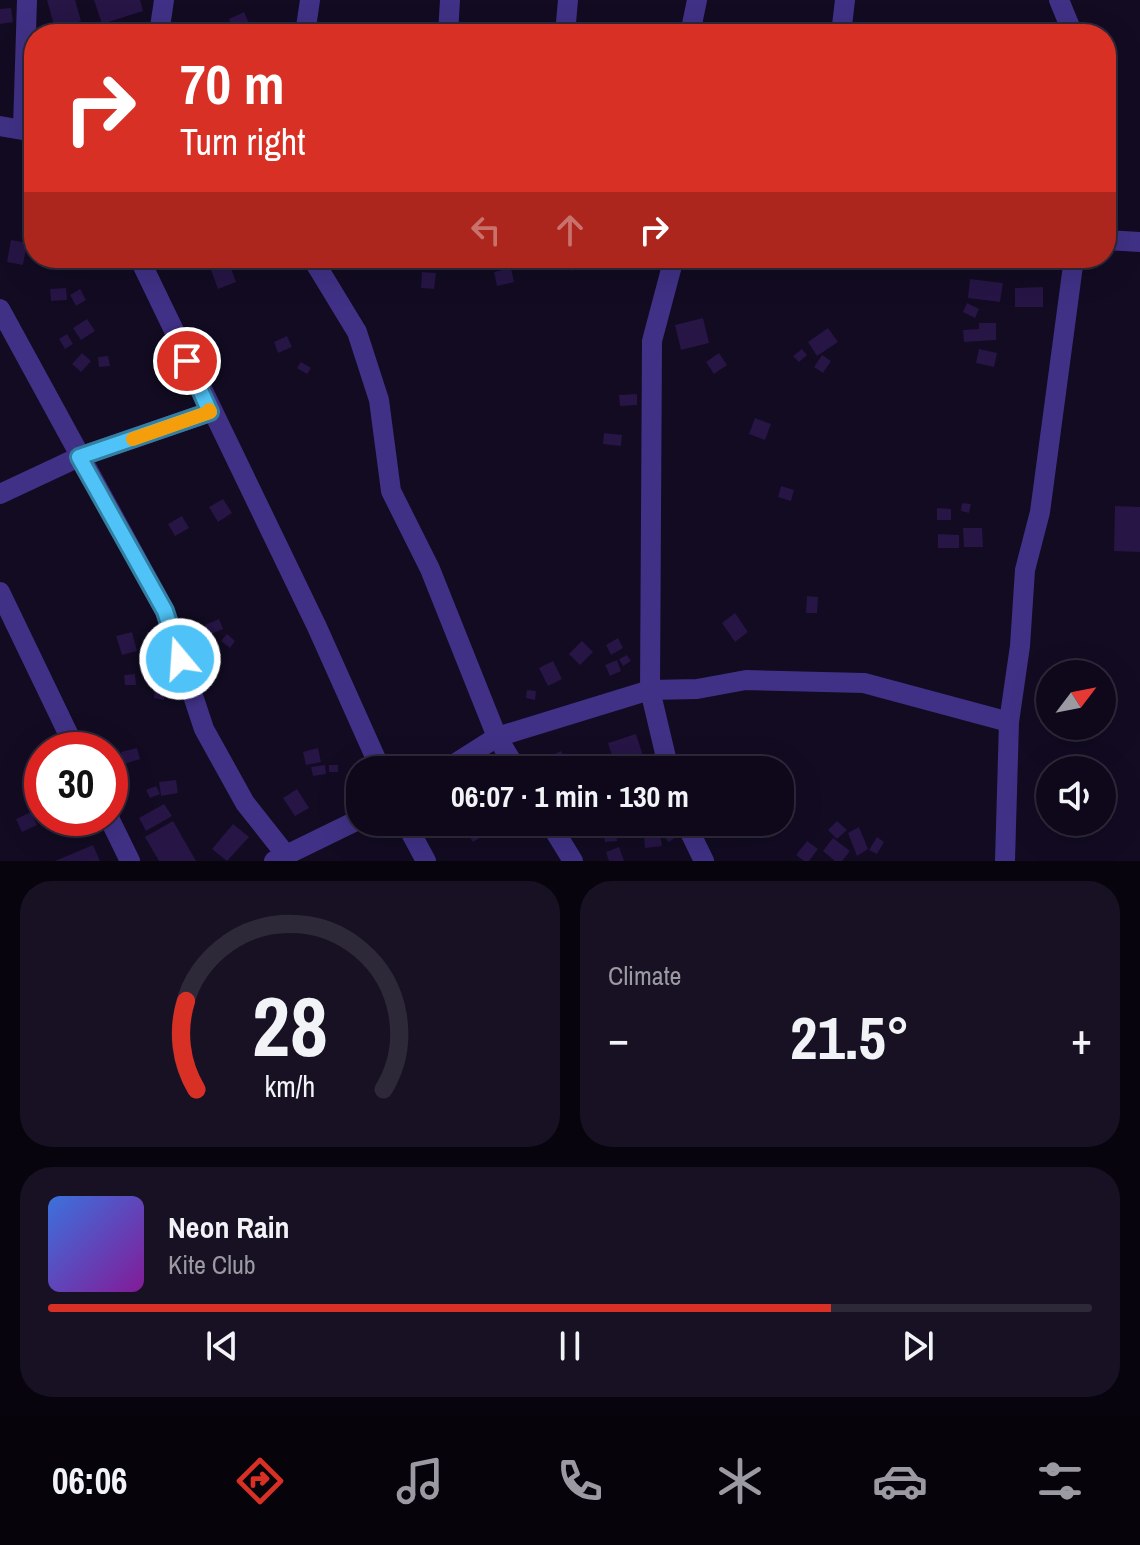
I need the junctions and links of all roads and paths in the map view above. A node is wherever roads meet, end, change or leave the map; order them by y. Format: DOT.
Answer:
graph roads {
  1 [pos="27,0"];
  2 [pos="164,0"];
  3 [pos="310,0"];
  4 [pos="450,0"];
  5 [pos="568,0"];
  6 [pos="697,0"];
  7 [pos="845,0"];
  8 [pos="1059,0"];
  9 [pos="1077,0"];
  10 [pos="27,24"];
  11 [pos="160,24"];
  12 [pos="306,24"];
  13 [pos="449,24"];
  14 [pos="566,24"];
  15 [pos="692,24"];
  16 [pos="842,24"];
  17 [pos="1069,24"];
  18 [pos="1074,24"];
  19 [pos="0,126"];
  20 [pos="24,129"];
  21 [pos="1116,241"];
  22 [pos="1140,242"];
  23 [pos="144,268"];
  24 [pos="318,268"];
  25 [pos="671,268"];
  26 [pos="1073,268"];
  27 [pos="0,309"];
  28 [pos="210,412"];
  29 [pos="79,457"];
  30 [pos="0,494"];
  31 [pos="0,592"];
  32 [pos="650,690"];
  33 [pos="1009,722"];
  34 [pos="67,732"];
  35 [pos="497,737"];
  36 [pos="375,756"];
  37 [pos="467,756"];
  38 [pos="509,756"];
  39 [pos="666,756"];
  40 [pos="346,826"];
  41 [pos="118,836"];
  42 [pos="413,836"];
  43 [pos="558,836"];
  44 [pos="692,836"];
  45 [pos="280,858"];
  46 [pos="130,861"];
  47 [pos="426,861"];
  48 [pos="573,861"];
  49 [pos="704,861"];
  50 [pos="1005,861"];
  1 -- 10 [label="street"];
  2 -- 11 [label="street"];
  3 -- 12 [label="street"];
  4 -- 13 [label="street"];
  5 -- 14 [label="street"];
  6 -- 15 [label="street"];
  7 -- 16 [label="street"];
  8 -- 17 [label="street"];
  9 -- 18 [label="street"];
  19 -- 20 [label="street"];
  21 -- 22 [label="street"];
  23 -- 28 [label="street"];
  24 -- 35 [label="street"];
  25 -- 32 [label="street"];
  26 -- 33 [label="street"];
  27 -- 29 [label="street"];
  28 -- 29 [label="street"];
  28 -- 36 [label="street"];
  29 -- 30 [label="street"];
  29 -- 45 [label="street"];
  31 -- 34 [label="street"];
  32 -- 33 [label="street"];
  32 -- 35 [label="street"];
  32 -- 39 [label="street"];
  33 -- 50 [label="street"];
  35 -- 37 [label="street"];
  35 -- 38 [label="street"];
  40 -- 45 [label="street"];
  41 -- 46 [label="street"];
  42 -- 47 [label="street"];
  43 -- 48 [label="street"];
  44 -- 49 [label="street"];
}
